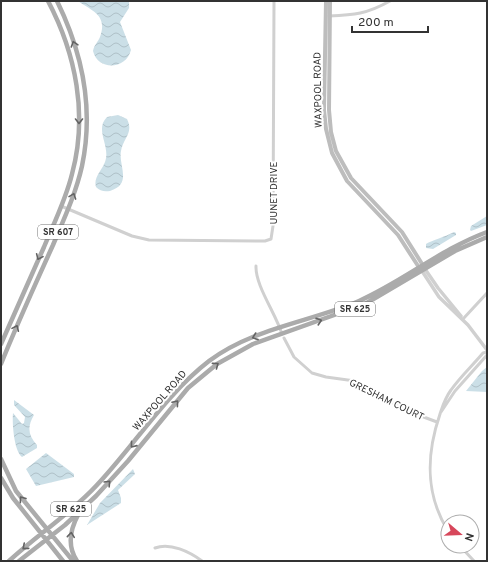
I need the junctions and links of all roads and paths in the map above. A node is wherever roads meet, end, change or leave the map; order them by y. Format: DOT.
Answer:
graph roads {
  1 [pos="48,1"];
  2 [pos="57,1"];
  3 [pos="274,1"];
  4 [pos="326,1"];
  5 [pos="330,1"];
  6 [pos="390,1"];
  7 [pos="328,16"];
  8 [pos="61,206"];
  9 [pos="68,209"];
  10 [pos="487,232"];
  11 [pos="487,237"];
  12 [pos="256,266"];
  13 [pos="422,268"];
  14 [pos="487,293"];
  15 [pos="463,319"];
  16 [pos="280,328"];
  17 [pos="283,336"];
  18 [pos="1,344"];
  19 [pos="487,352"];
  20 [pos="1,364"];
  21 [pos="437,422"];
  22 [pos="1,460"];
  23 [pos="1,478"];
  24 [pos="80,510"];
  25 [pos="440,516"];
  26 [pos="47,529"];
  27 [pos="41,533"];
  28 [pos="52,535"];
  29 [pos="46,539"];
  30 [pos="155,548"];
  31 [pos="9,561"];
  32 [pos="19,561"];
  33 [pos="63,561"];
  34 [pos="73,561"];
  35 [pos="77,561"];
  36 [pos="202,561"];
  1 -- 8 [label="main road, SR 607, one-way"];
  9 -- 2 [label="main road, SR 607, one-way"];
  3 -- 9 [label="street, UUNET DRIVE"];
  4 -- 7 [label="main road, WAXPOOL ROAD"];
  5 -- 7 [label="main road, WAXPOOL ROAD"];
  6 -- 7 [label="street"];
  7 -- 13 [label="main road, WAXPOOL ROAD"];
  8 -- 9 [label="street, UUNET DRIVE"];
  8 -- 18 [label="main road, SR 607, one-way"];
  20 -- 9 [label="main road, SR 607, one-way"];
  10 -- 13 [label="main road, SR 625"];
  11 -- 13 [label="main road, SR 625"];
  12 -- 16 [label="street, GRESHAM COURT"];
  13 -- 15 [label="street"];
  13 -- 16 [label="main road, WAXPOOL ROAD / SR 625"];
  17 -- 13 [label="main road, WAXPOOL ROAD / SR 625, one-way"];
  14 -- 15 [label="street"];
  15 -- 19 [label="street"];
  16 -- 17 [label="street, GRESHAM COURT"];
  16 -- 26 [label="main road, WAXPOOL ROAD / SR 625, one-way"];
  17 -- 21 [label="street, GRESHAM COURT"];
  24 -- 17 [label="main road, WAXPOOL ROAD / SR 625, one-way"];
  19 -- 21 [label="street"];
  21 -- 25 [label="street"];
  26 -- 22 [label="main road, one-way"];
  23 -- 27 [label="main road"];
  24 -- 28 [label="main road, WAXPOOL ROAD / SR 625"];
  35 -- 24 [label="main road, one-way"];
  26 -- 27 [label="main road, WAXPOOL ROAD / SR 625"];
  26 -- 28 [label="main road"];
  27 -- 29 [label="main road"];
  27 -- 31 [label="main road, WAXPOOL ROAD / SR 625, one-way"];
  28 -- 29 [label="main road, WAXPOOL ROAD / SR 625"];
  28 -- 34 [label="main road"];
  29 -- 32 [label="main road, WAXPOOL ROAD / SR 625"];
  29 -- 33 [label="main road"];
  30 -- 36 [label="street"];
}
